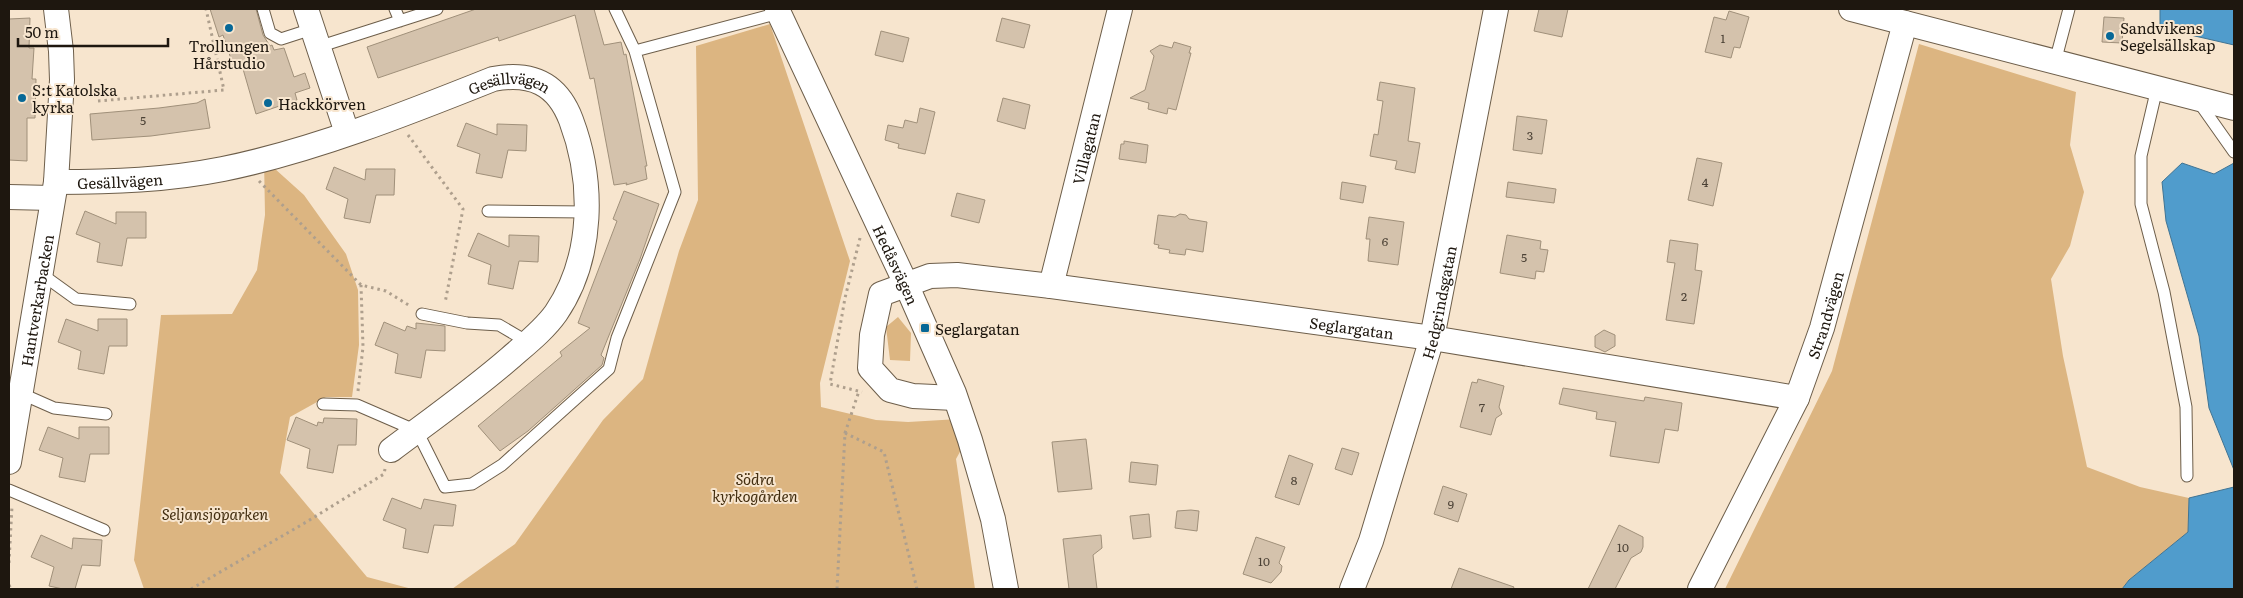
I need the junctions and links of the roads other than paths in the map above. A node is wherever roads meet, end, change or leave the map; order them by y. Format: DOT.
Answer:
graph roads {
  1 [pos="56,9"];
  2 [pos="263,9"];
  3 [pos="395,9"];
  4 [pos="437,9"];
  5 [pos="615,9"];
  6 [pos="1120,9"];
  7 [pos="1496,9"];
  8 [pos="1850,9"];
  9 [pos="2069,9"];
  10 [pos="778,11"];
  11 [pos="400,21"];
  12 [pos="1905,23"];
  13 [pos="312,28"];
  14 [pos="635,51"];
  15 [pos="2055,62"];
  16 [pos="2157,88"];
  17 [pos="2196,98"];
  18 [pos="2234,108"];
  19 [pos="347,133"];
  20 [pos="2234,152"];
  21 [pos="54,190"];
  22 [pos="9,197"];
  23 [pos="488,211"];
  24 [pos="587,212"];
  25 [pos="40,273"];
  26 [pos="906,284"];
  27 [pos="1051,286"];
  28 [pos="130,304"];
  29 [pos="422,314"];
  30 [pos="1432,338"];
  31 [pos="528,342"];
  32 [pos="20,393"];
  33 [pos="955,398"];
  34 [pos="1797,398"];
  35 [pos="323,404"];
  36 [pos="106,414"];
  37 [pos="417,431"];
  38 [pos="390,450"];
  39 [pos="9,462"];
  40 [pos="2187,476"];
  41 [pos="11,491"];
  42 [pos="104,530"];
  43 [pos="1006,589"];
  44 [pos="1352,589"];
  45 [pos="1700,589"];
  1 -- 21 [label="street, Hantverkarbacken"];
  2 -- 13 [label="lane"];
  3 -- 11 [label="lane"];
  4 -- 11 [label="lane"];
  5 -- 14 [label="lane"];
  6 -- 27 [label="street, Villagatan"];
  7 -- 30 [label="street, Hedgrindsgatan"];
  8 -- 12 [label="street"];
  9 -- 15 [label="lane"];
  10 -- 14 [label="lane"];
  10 -- 26 [label="street, Hedåsvägen"];
  11 -- 13 [label="lane"];
  12 -- 15 [label="street"];
  12 -- 34 [label="street, Strandvägen"];
  13 -- 19 [label="street"];
  14 -- 37 [label="lane"];
  15 -- 16 [label="street"];
  16 -- 17 [label="street"];
  16 -- 40 [label="lane"];
  17 -- 18 [label="street"];
  17 -- 20 [label="lane"];
  19 -- 21 [label="street, Gesällvägen"];
  19 -- 24 [label="street, Gesällvägen"];
  21 -- 22 [label="street"];
  21 -- 25 [label="street, Hantverkarbacken"];
  23 -- 24 [label="lane"];
  24 -- 31 [label="street, Gesällvägen"];
  25 -- 28 [label="lane"];
  25 -- 32 [label="street, Hantverkarbacken"];
  26 -- 27 [label="street, Seglargatan"];
  26 -- 33 [label="street, Hedåsvägen"];
  26 -- 33 [label="street, Seglargatan"];
  27 -- 30 [label="street, Seglargatan"];
  29 -- 31 [label="lane"];
  30 -- 34 [label="street, Seglargatan"];
  30 -- 44 [label="street, Hedgrindsgatan"];
  31 -- 37 [label="street, Gesällvägen"];
  32 -- 36 [label="lane"];
  32 -- 39 [label="street, Hantverkarbacken"];
  33 -- 43 [label="street, Hedåsvägen"];
  34 -- 45 [label="street, Strandvägen"];
  35 -- 37 [label="lane"];
  37 -- 38 [label="street, Gesällvägen"];
  41 -- 42 [label="lane"];
}
